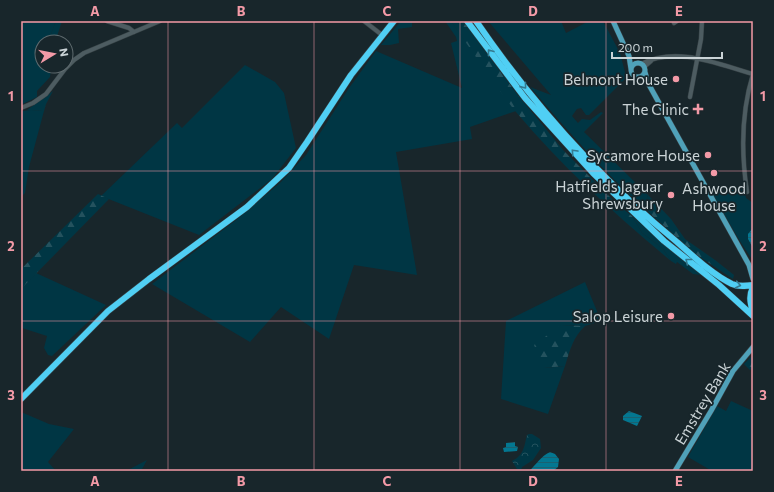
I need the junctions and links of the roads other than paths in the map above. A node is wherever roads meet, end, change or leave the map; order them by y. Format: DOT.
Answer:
graph roads {
  1 [pos="107,21"];
  2 [pos="160,21"];
  3 [pos="364,21"];
  4 [pos="394,21"];
  5 [pos="467,21"];
  6 [pos="476,21"];
  7 [pos="613,21"];
  8 [pos="702,21"];
  9 [pos="134,32"];
  10 [pos="382,36"];
  11 [pos="629,56"];
  12 [pos="697,58"];
  13 [pos="642,66"];
  14 [pos="631,69"];
  15 [pos="753,74"];
  16 [pos="639,77"];
  17 [pos="648,83"];
  18 [pos="690,97"];
  19 [pos="21,108"];
  20 [pos="747,192"];
  21 [pos="748,265"];
  22 [pos="753,270"];
  23 [pos="753,279"];
  24 [pos="753,286"];
  25 [pos="752,308"];
  26 [pos="753,315"];
  27 [pos="753,346"];
  28 [pos="21,399"];
  29 [pos="675,471"];
  1 -- 9 [label="street"];
  2 -- 9 [label="street"];
  3 -- 10 [label="street"];
  4 -- 10 [label="highway"];
  26 -- 5 [label="highway, one-way"];
  6 -- 24 [label="highway, one-way"];
  7 -- 11 [label="main road"];
  8 -- 12 [label="street"];
  9 -- 19 [label="street"];
  10 -- 28 [label="highway"];
  11 -- 13 [label="main road"];
  11 -- 14 [label="main road"];
  12 -- 13 [label="street"];
  12 -- 15 [label="street"];
  12 -- 18 [label="street"];
  13 -- 14 [label="main road"];
  13 -- 16 [label="main road"];
  13 -- 17 [label="main road"];
  14 -- 16 [label="main road"];
  15 -- 20 [label="street"];
  16 -- 17 [label="main road"];
  17 -- 21 [label="main road"];
  21 -- 22 [label="main road"];
  21 -- 23 [label="main road"];
  24 -- 25 [label="highway"];
  25 -- 26 [label="highway"];
  27 -- 29 [label="main road, Emstrey Bank"];
}
